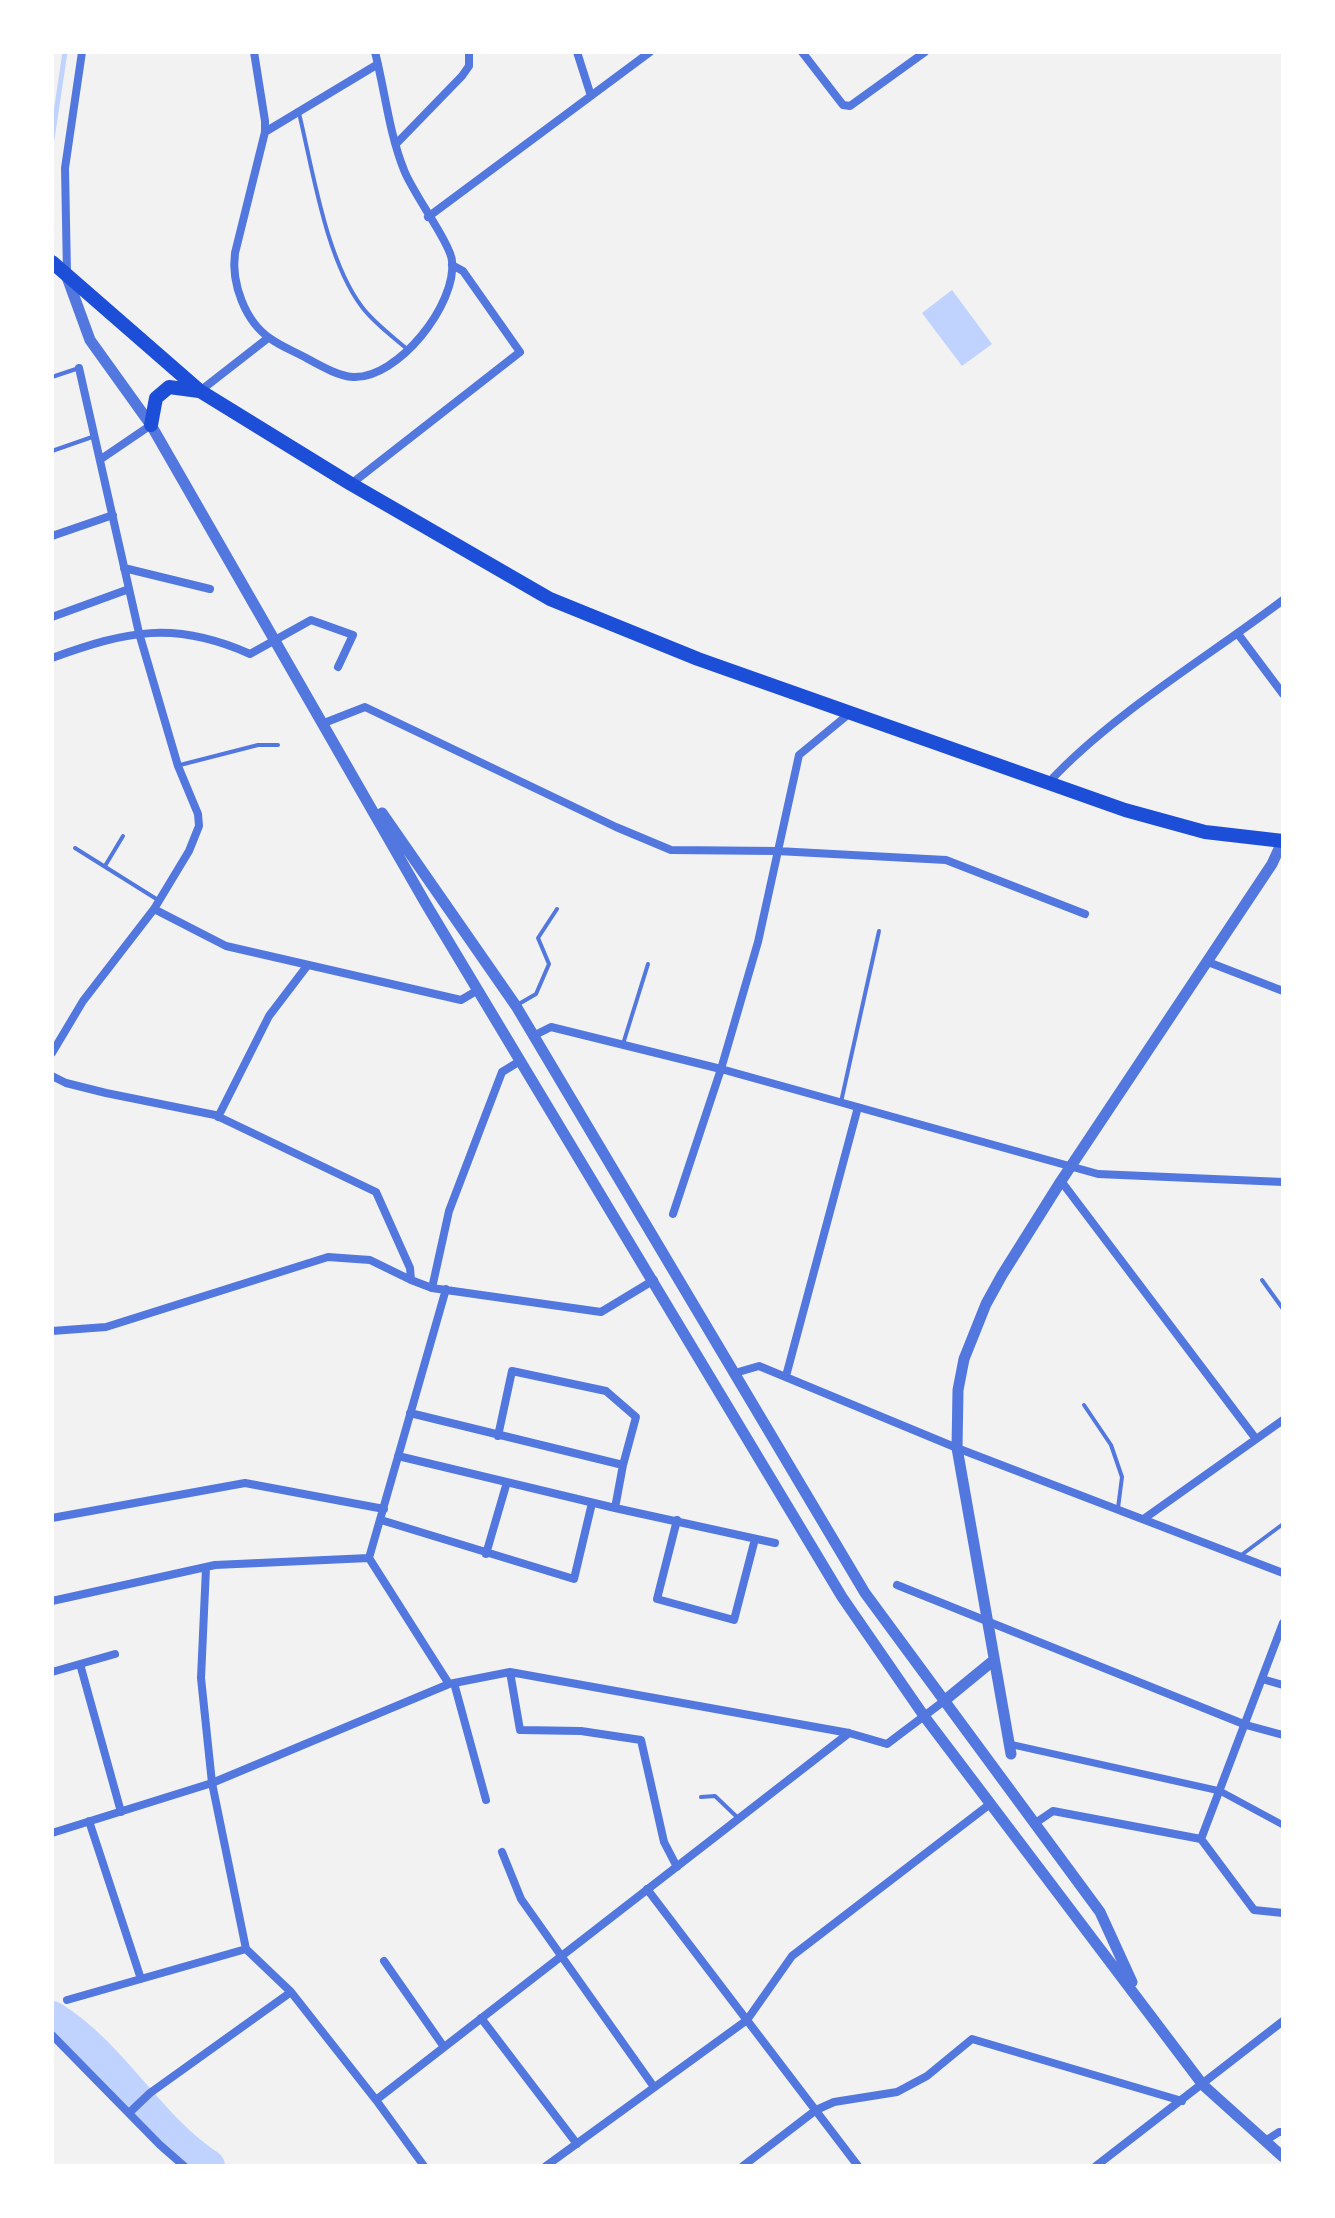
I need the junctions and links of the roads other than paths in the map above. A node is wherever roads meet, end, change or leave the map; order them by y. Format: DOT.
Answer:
graph roads {
  1 [pos="82,52"];
  2 [pos="254,52"];
  3 [pos="375,52"];
  4 [pos="469,52"];
  5 [pos="577,52"];
  6 [pos="650,52"];
  7 [pos="802,52"];
  8 [pos="925,52"];
  9 [pos="378,64"];
  10 [pos="591,96"];
  11 [pos="299,113"];
  12 [pos="265,132"];
  13 [pos="396,144"];
  14 [pos="428,217"];
  15 [pos="52,262"];
  16 [pos="452,265"];
  17 [pos="67,275"];
  18 [pos="268,338"];
  19 [pos="407,349"];
  20 [pos="79,368"];
  21 [pos="52,377"];
  22 [pos="200,391"];
  23 [pos="151,425"];
  24 [pos="95,435"];
  25 [pos="52,451"];
  26 [pos="101,459"];
  27 [pos="351,484"];
  28 [pos="113,515"];
  29 [pos="52,536"];
  30 [pos="124,568"];
  31 [pos="129,589"];
  32 [pos="210,589"];
  33 [pos="1283,600"];
  34 [pos="52,617"];
  35 [pos="139,633"];
  36 [pos="1238,634"];
  37 [pos="276,640"];
  38 [pos="52,658"];
  39 [pos="338,667"];
  40 [pos="1283,694"];
  41 [pos="850,713"];
  42 [pos="324,723"];
  43 [pos="278,745"];
  44 [pos="342,755"];
  45 [pos="178,766"];
  46 [pos="1049,782"];
  47 [pos="123,836"];
  48 [pos="1283,841"];
  49 [pos="75,848"];
  50 [pos="777,851"];
  51 [pos="105,866"];
  52 [pos="159,900"];
  53 [pos="154,909"];
  54 [pos="557,909"];
  55 [pos="1085,914"];
  56 [pos="879,931"];
  57 [pos="1208,962"];
  58 [pos="648,964"];
  59 [pos="307,966"];
  60 [pos="478,990"];
  61 [pos="1283,991"];
  62 [pos="516,1006"];
  63 [pos="533,1036"];
  64 [pos="623,1044"];
  65 [pos="53,1051"];
  66 [pos="520,1061"];
  67 [pos="721,1069"];
  68 [pos="52,1076"];
  69 [pos="841,1102"];
  70 [pos="858,1107"];
  71 [pos="218,1117"];
  72 [pos="1071,1166"];
  73 [pos="1061,1181"];
  74 [pos="1283,1182"];
  75 [pos="673,1214"];
  76 [pos="411,1280"];
  77 [pos="654,1280"];
  78 [pos="1262,1280"];
  79 [pos="432,1288"];
  80 [pos="446,1289"];
  81 [pos="1283,1309"];
  82 [pos="52,1331"];
  83 [pos="735,1373"];
  84 [pos="786,1376"];
  85 [pos="1084,1405"];
  86 [pos="410,1413"];
  87 [pos="1283,1420"];
  88 [pos="498,1436"];
  89 [pos="1256,1439"];
  90 [pos="957,1448"];
  91 [pos="398,1456"];
  92 [pos="623,1465"];
  93 [pos="507,1482"];
  94 [pos="592,1503"];
  95 [pos="615,1508"];
  96 [pos="1118,1508"];
  97 [pos="384,1509"];
  98 [pos="52,1518"];
  99 [pos="1145,1518"];
  100 [pos="381,1520"];
  101 [pos="677,1520"];
  102 [pos="1283,1524"];
  103 [pos="755,1539"];
  104 [pos="775,1543"];
  105 [pos="486,1554"];
  106 [pos="1239,1556"];
  107 [pos="369,1558"];
  108 [pos="206,1568"];
  109 [pos="1283,1573"];
  110 [pos="897,1585"];
  111 [pos="52,1601"];
  112 [pos="987,1621"];
  113 [pos="1283,1623"];
  114 [pos="115,1654"];
  115 [pos="994,1660"];
  116 [pos="80,1664"];
  117 [pos="52,1672"];
  118 [pos="510,1672"];
  119 [pos="1262,1679"];
  120 [pos="452,1684"];
  121 [pos="1283,1685"];
  122 [pos="944,1701"];
  123 [pos="924,1716"];
  124 [pos="1246,1725"];
  125 [pos="849,1733"];
  126 [pos="1283,1735"];
  127 [pos="1010,1749"];
  128 [pos="212,1783"];
  129 [pos="1220,1791"];
  130 [pos="701,1797"];
  131 [pos="486,1800"];
  132 [pos="990,1804"];
  133 [pos="121,1812"];
  134 [pos="739,1819"];
  135 [pos="89,1821"];
  136 [pos="1034,1824"];
  137 [pos="1283,1825"];
  138 [pos="52,1833"];
  139 [pos="1201,1839"];
  140 [pos="502,1852"];
  141 [pos="677,1867"];
  142 [pos="647,1889"];
  143 [pos="1283,1913"];
  144 [pos="246,1949"];
  145 [pos="562,1956"];
  146 [pos="384,1961"];
  147 [pos="141,1979"];
  148 [pos="291,1992"];
  149 [pos="67,2000"];
  150 [pos="1140,2001"];
  151 [pos="481,2018"];
  152 [pos="747,2020"];
  153 [pos="1283,2021"];
  154 [pos="52,2035"];
  155 [pos="444,2047"];
  156 [pos="1203,2085"];
  157 [pos="654,2087"];
  158 [pos="376,2100"];
  159 [pos="1182,2101"];
  160 [pos="816,2110"];
  161 [pos="129,2113"];
  162 [pos="1283,2132"];
  163 [pos="1265,2141"];
  164 [pos="577,2144"];
  165 [pos="1283,2157"];
  166 [pos="184,2166"];
  167 [pos="424,2166"];
  168 [pos="546,2166"];
  169 [pos="743,2166"];
  170 [pos="858,2166"];
  171 [pos="1096,2166"];
  1 -- 17 [label="street"];
  2 -- 12 [label="street"];
  3 -- 9 [label="street"];
  4 -- 13 [label="street"];
  5 -- 10 [label="street"];
  6 -- 10 [label="street"];
  7 -- 8 [label="street"];
  9 -- 11 [label="street"];
  9 -- 13 [label="street"];
  10 -- 14 [label="street"];
  11 -- 12 [label="street"];
  11 -- 19 [label="lane"];
  12 -- 18 [label="street"];
  13 -- 14 [label="street"];
  14 -- 16 [label="street"];
  15 -- 17 [label="main road"];
  16 -- 19 [label="street"];
  16 -- 27 [label="street"];
  17 -- 22 [label="main road"];
  17 -- 23 [label="street"];
  18 -- 19 [label="street"];
  18 -- 22 [label="street"];
  20 -- 21 [label="lane"];
  20 -- 24 [label="street"];
  22 -- 23 [label="main road"];
  22 -- 27 [label="main road"];
  23 -- 26 [label="street"];
  23 -- 37 [label="street"];
  24 -- 25 [label="lane"];
  24 -- 26 [label="street"];
  26 -- 28 [label="street"];
  27 -- 41 [label="main road"];
  28 -- 29 [label="street"];
  28 -- 30 [label="street"];
  30 -- 31 [label="street"];
  30 -- 32 [label="street"];
  31 -- 34 [label="street"];
  31 -- 35 [label="street"];
  33 -- 36 [label="street"];
  35 -- 37 [label="street"];
  35 -- 38 [label="street"];
  35 -- 45 [label="street"];
  36 -- 40 [label="street"];
  36 -- 46 [label="street"];
  37 -- 39 [label="street"];
  37 -- 42 [label="street"];
  41 -- 46 [label="main road"];
  41 -- 50 [label="street"];
  42 -- 44 [label="street"];
  42 -- 50 [label="street"];
  43 -- 45 [label="lane"];
  44 -- 60 [label="street"];
  44 -- 62 [label="street"];
  45 -- 52 [label="street"];
  46 -- 48 [label="main road"];
  47 -- 51 [label="lane"];
  48 -- 57 [label="street"];
  49 -- 51 [label="lane"];
  50 -- 55 [label="street"];
  50 -- 67 [label="street"];
  51 -- 52 [label="lane"];
  52 -- 53 [label="street"];
  53 -- 59 [label="street"];
  53 -- 65 [label="street"];
  54 -- 62 [label="lane"];
  56 -- 69 [label="lane"];
  57 -- 61 [label="street"];
  57 -- 72 [label="street"];
  58 -- 64 [label="lane"];
  59 -- 60 [label="street"];
  59 -- 71 [label="street"];
  60 -- 66 [label="street"];
  62 -- 63 [label="street"];
  63 -- 64 [label="street"];
  63 -- 83 [label="street"];
  64 -- 67 [label="street"];
  66 -- 77 [label="street"];
  66 -- 79 [label="street"];
  67 -- 69 [label="street"];
  67 -- 75 [label="street"];
  68 -- 71 [label="street"];
  69 -- 70 [label="street"];
  70 -- 72 [label="street"];
  70 -- 84 [label="street"];
  71 -- 76 [label="street"];
  72 -- 73 [label="street"];
  72 -- 74 [label="street"];
  73 -- 89 [label="street"];
  73 -- 90 [label="street"];
  76 -- 79 [label="street"];
  76 -- 82 [label="street"];
  77 -- 80 [label="street"];
  77 -- 123 [label="street"];
  78 -- 81 [label="lane"];
  79 -- 80 [label="street"];
  80 -- 86 [label="street"];
  83 -- 84 [label="street"];
  83 -- 122 [label="street"];
  84 -- 90 [label="street"];
  85 -- 96 [label="lane"];
  86 -- 88 [label="street"];
  86 -- 91 [label="street"];
  87 -- 89 [label="street"];
  88 -- 92 [label="street"];
  88 -- 92 [label="street"];
  89 -- 99 [label="street"];
  90 -- 96 [label="street"];
  90 -- 112 [label="street"];
  91 -- 93 [label="street"];
  91 -- 97 [label="street"];
  92 -- 95 [label="street"];
  93 -- 94 [label="street"];
  93 -- 105 [label="street"];
  94 -- 95 [label="street"];
  94 -- 105 [label="street"];
  95 -- 101 [label="street"];
  96 -- 99 [label="street"];
  97 -- 98 [label="street"];
  97 -- 100 [label="street"];
  99 -- 106 [label="street"];
  100 -- 105 [label="street"];
  100 -- 107 [label="street"];
  101 -- 103 [label="street"];
  101 -- 103 [label="street"];
  102 -- 106 [label="lane"];
  103 -- 104 [label="street"];
  106 -- 109 [label="street"];
  107 -- 108 [label="street"];
  107 -- 120 [label="street"];
  108 -- 111 [label="street"];
  108 -- 128 [label="street"];
  110 -- 112 [label="street"];
  112 -- 115 [label="street"];
  112 -- 124 [label="street"];
  113 -- 119 [label="street"];
  114 -- 116 [label="street"];
  115 -- 122 [label="street"];
  115 -- 127 [label="street"];
  116 -- 117 [label="street"];
  116 -- 133 [label="street"];
  118 -- 120 [label="street"];
  118 -- 125 [label="street"];
  118 -- 141 [label="street"];
  119 -- 121 [label="street"];
  119 -- 124 [label="street"];
  120 -- 128 [label="street"];
  120 -- 131 [label="street"];
  122 -- 123 [label="street"];
  122 -- 136 [label="street"];
  123 -- 125 [label="street"];
  123 -- 132 [label="street"];
  124 -- 126 [label="street"];
  124 -- 129 [label="street"];
  125 -- 134 [label="street"];
  127 -- 129 [label="street"];
  128 -- 133 [label="street"];
  128 -- 144 [label="street"];
  129 -- 137 [label="street"];
  129 -- 139 [label="street"];
  130 -- 134 [label="lane"];
  132 -- 150 [label="street"];
  132 -- 152 [label="street"];
  133 -- 135 [label="street"];
  134 -- 141 [label="street"];
  135 -- 138 [label="street"];
  135 -- 147 [label="street"];
  136 -- 139 [label="street"];
  136 -- 150 [label="street"];
  139 -- 143 [label="street"];
  140 -- 145 [label="street"];
  141 -- 142 [label="street"];
  142 -- 145 [label="street"];
  142 -- 152 [label="street"];
  144 -- 147 [label="street"];
  144 -- 148 [label="street"];
  145 -- 151 [label="street"];
  145 -- 157 [label="street"];
  146 -- 155 [label="street"];
  147 -- 149 [label="street"];
  148 -- 158 [label="street"];
  148 -- 161 [label="street"];
  150 -- 156 [label="street"];
  151 -- 155 [label="street"];
  151 -- 164 [label="street"];
  152 -- 157 [label="street"];
  152 -- 160 [label="street"];
  153 -- 156 [label="street"];
  154 -- 161 [label="street"];
  155 -- 158 [label="street"];
  156 -- 159 [label="street"];
  156 -- 163 [label="street"];
  157 -- 164 [label="street"];
  158 -- 167 [label="street"];
  159 -- 160 [label="street"];
  159 -- 171 [label="street"];
  160 -- 169 [label="street"];
  160 -- 170 [label="street"];
  161 -- 166 [label="street"];
  162 -- 163 [label="street"];
  163 -- 165 [label="street"];
  164 -- 168 [label="street"];
}
